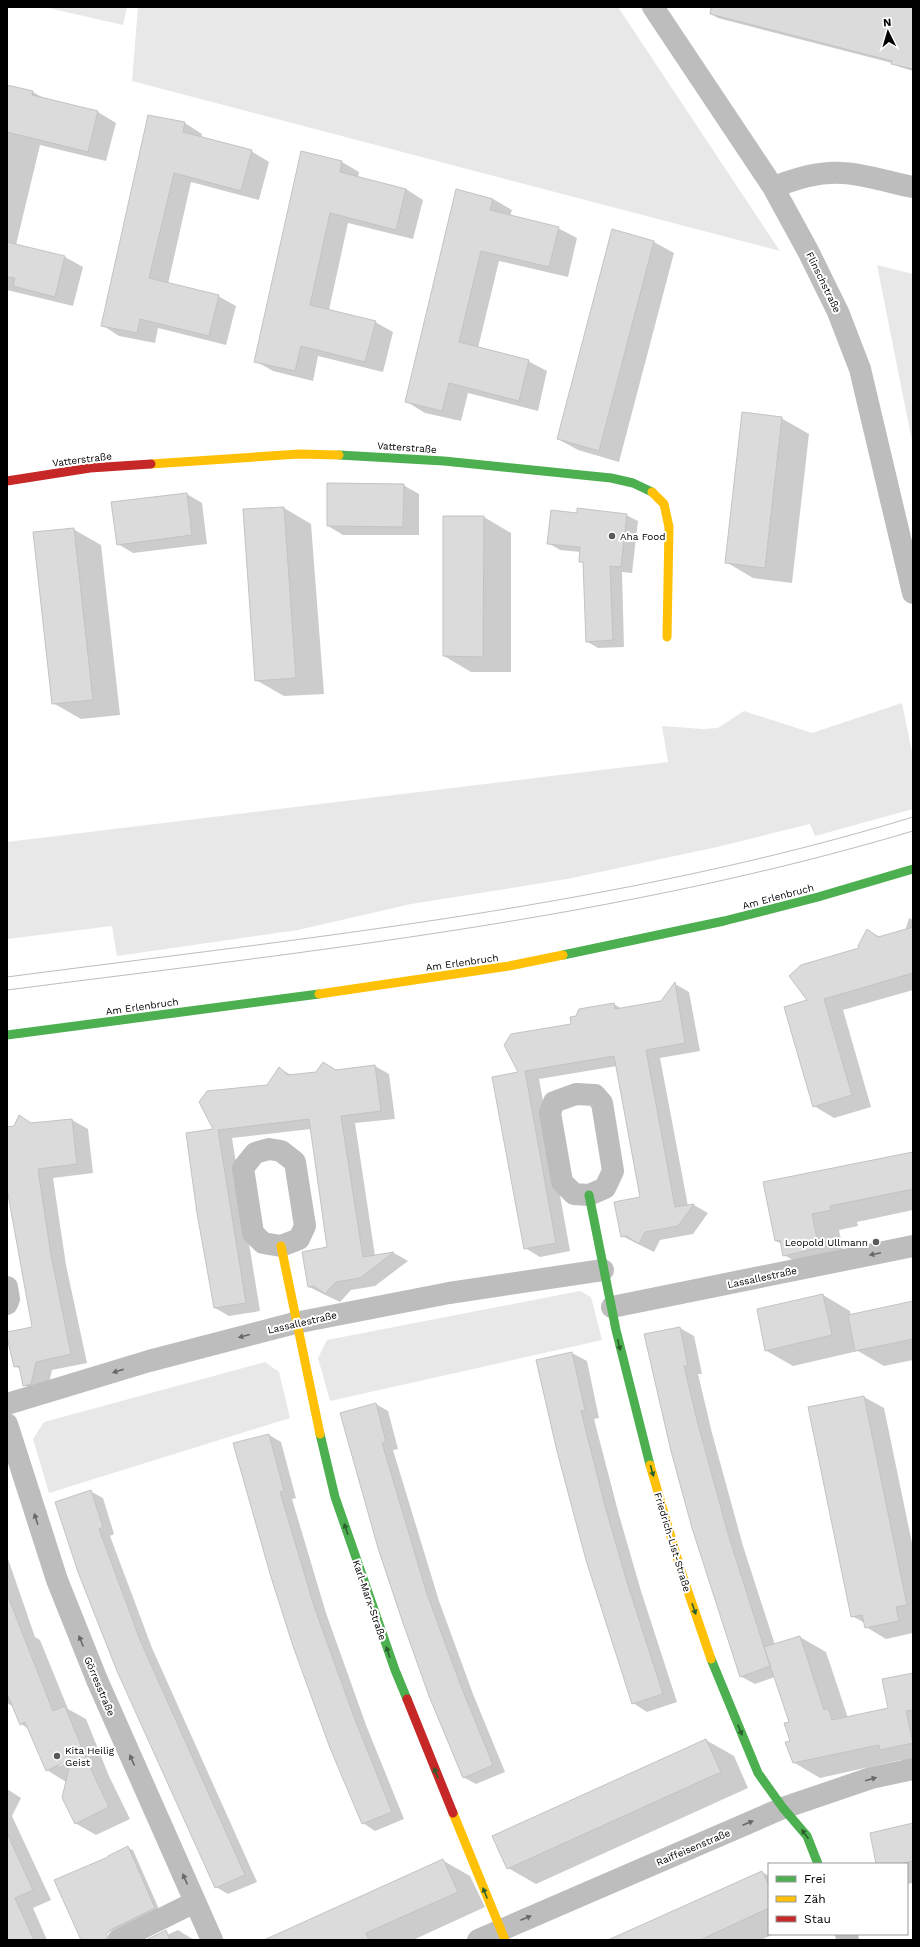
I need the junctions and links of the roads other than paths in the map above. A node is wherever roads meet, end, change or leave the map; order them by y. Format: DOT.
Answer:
graph roads {
  1 [pos="653,7"];
  2 [pos="773,187"];
  3 [pos="913,188"];
  4 [pos="7,481"];
  5 [pos="913,593"];
  6 [pos="667,637"];
  7 [pos="913,869"];
  8 [pos="7,1035"];
  9 [pos="589,1196"];
  10 [pos="281,1246"];
  11 [pos="913,1246"];
  12 [pos="603,1270"];
  13 [pos="7,1287"];
  14 [pos="7,1304"];
  15 [pos="612,1307"];
  16 [pos="295,1322"];
  17 [pos="7,1404"];
  18 [pos="7,1424"];
  19 [pos="913,1769"];
  20 [pos="783,1808"];
  21 [pos="818,1863"];
  22 [pos="195,1902"];
  23 [pos="503,1935"];
  24 [pos="118,1940"];
  25 [pos="212,1940"];
  26 [pos="478,1940"];
  1 -- 2 [label="street, Flinschstraße"];
  2 -- 3 [label="street"];
  2 -- 5 [label="street, Flinschstraße"];
  4 -- 6 [label="street, Vatterstraße"];
  7 -- 8 [label="street, Am Erlenbruch"];
  9 -- 12 [label="street, Friedrich-List-Straße"];
  10 -- 16 [label="street, Karl-Marx-Straße"];
  11 -- 15 [label="street, Lassallestraße, one-way"];
  12 -- 15 [label="street, Friedrich-List-Straße"];
  12 -- 16 [label="street, Lassallestraße"];
  13 -- 14 [label="street"];
  15 -- 20 [label="street, Friedrich-List-Straße, one-way"];
  16 -- 17 [label="street, Lassallestraße, one-way"];
  23 -- 16 [label="street, Karl-Marx-Straße, one-way"];
  22 -- 18 [label="street, Görresstraße, one-way"];
  20 -- 19 [label="street, Raiffeisenstraße, one-way"];
  21 -- 20 [label="street, Friedrich-List-Straße, one-way"];
  23 -- 20 [label="street, Raiffeisenstraße, one-way"];
  22 -- 24 [label="street"];
  22 -- 25 [label="street, Görresstraße"];
  23 -- 26 [label="street, Raiffeisenstraße"];
}
